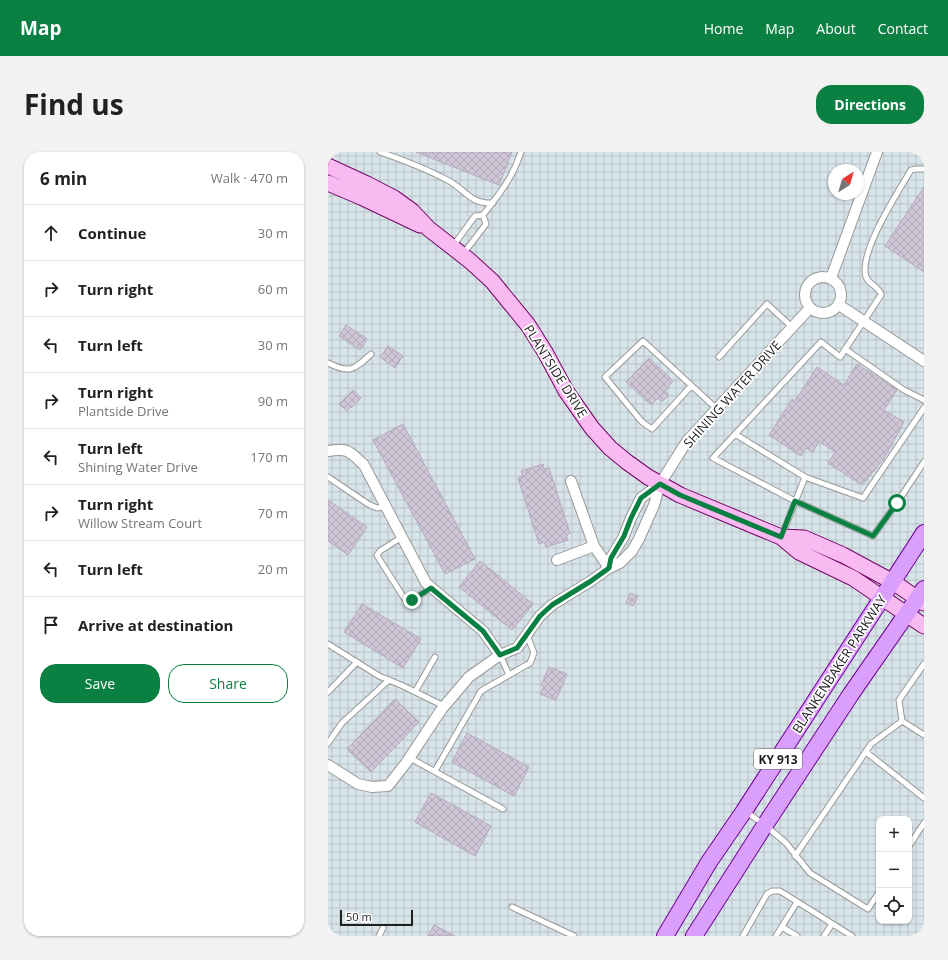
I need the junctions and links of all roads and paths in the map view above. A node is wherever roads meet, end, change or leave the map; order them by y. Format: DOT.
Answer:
graph roads {
  1 [pos="380,152"];
  2 [pos="521,152"];
  3 [pos="877,152"];
  4 [pos="328,166"];
  5 [pos="924,169"];
  6 [pos="328,183"];
  7 [pos="492,203"];
  8 [pos="483,216"];
  9 [pos="429,228"];
  10 [pos="457,251"];
  11 [pos="831,278"];
  12 [pos="839,305"];
  13 [pos="810,308"];
  14 [pos="864,322"];
  15 [pos="792,327"];
  16 [pos="845,349"];
  17 [pos="371,354"];
  18 [pos="719,357"];
  19 [pos="924,361"];
  20 [pos="328,363"];
  21 [pos="691,386"];
  22 [pos="924,400"];
  23 [pos="924,408"];
  24 [pos="716,409"];
  25 [pos="735,434"];
  26 [pos="328,451"];
  27 [pos="924,462"];
  28 [pos="328,477"];
  29 [pos="805,477"];
  30 [pos="570,481"];
  31 [pos="660,484"];
  32 [pos="795,501"];
  33 [pos="386,506"];
  34 [pos="924,534"];
  35 [pos="402,537"];
  36 [pos="781,537"];
  37 [pos="594,546"];
  38 [pos="557,560"];
  39 [pos="609,568"];
  40 [pos="893,582"];
  41 [pos="431,588"];
  42 [pos="922,597"];
  43 [pos="882,598"];
  44 [pos="907,614"];
  45 [pos="924,626"];
  46 [pos="527,634"];
  47 [pos="328,644"];
  48 [pos="500,655"];
  49 [pos="435,657"];
  50 [pos="357,662"];
  51 [pos="924,664"];
  52 [pos="510,675"];
  53 [pos="389,680"];
  54 [pos="328,692"];
  55 [pos="416,692"];
  56 [pos="444,706"];
  57 [pos="902,721"];
  58 [pos="924,735"];
  59 [pos="328,743"];
  60 [pos="866,752"];
  61 [pos="410,758"];
  62 [pos="328,765"];
  63 [pos="434,771"];
  64 [pos="924,798"];
  65 [pos="503,809"];
  66 [pos="744,811"];
  67 [pos="924,823"];
  68 [pos="765,825"];
  69 [pos="912,841"];
  70 [pos="796,856"];
  71 [pos="876,897"];
  72 [pos="797,902"];
  73 [pos="512,907"];
  74 [pos="832,924"];
  75 [pos="782,927"];
  76 [pos="383,928"];
  77 [pos="379,936"];
  78 [pos="574,936"];
  79 [pos="665,936"];
  80 [pos="694,936"];
  81 [pos="743,936"];
  82 [pos="776,936"];
  83 [pos="797,936"];
  84 [pos="824,936"];
  85 [pos="852,936"];
  1 -- 7 [label="lane"];
  2 -- 7 [label="lane"];
  3 -- 11 [label="street"];
  4 -- 9 [label="street, PLANTSIDE DRIVE"];
  5 -- 14 [label="lane"];
  6 -- 9 [label="street, PLANTSIDE DRIVE"];
  7 -- 8 [label="lane"];
  8 -- 10 [label="lane"];
  8 -- 10 [label="lane"];
  9 -- 10 [label="street, PLANTSIDE DRIVE"];
  10 -- 31 [label="street, PLANTSIDE DRIVE"];
  11 -- 12 [label="street"];
  11 -- 13 [label="street"];
  12 -- 13 [label="street"];
  12 -- 14 [label="street"];
  13 -- 15 [label="street, SHINING WATER DRIVE"];
  14 -- 16 [label="lane"];
  14 -- 19 [label="street"];
  15 -- 18 [label="lane"];
  15 -- 24 [label="street, SHINING WATER DRIVE"];
  16 -- 22 [label="lane"];
  16 -- 25 [label="lane"];
  17 -- 20 [label="lane"];
  21 -- 21 [label="lane"];
  21 -- 24 [label="lane"];
  23 -- 29 [label="lane"];
  24 -- 31 [label="street, SHINING WATER DRIVE"];
  25 -- 29 [label="lane"];
  25 -- 32 [label="lane"];
  26 -- 33 [label="street"];
  27 -- 32 [label="lane"];
  28 -- 33 [label="lane"];
  29 -- 32 [label="lane"];
  30 -- 37 [label="street"];
  31 -- 36 [label="street, PLANTSIDE DRIVE"];
  31 -- 39 [label="street, SHINING WATER DRIVE"];
  31 -- 39 [label="street, SHINING WATER DRIVE"];
  32 -- 36 [label="lane"];
  33 -- 35 [label="street"];
  34 -- 40 [label="main road, BLANKENBAKER PARKWAY / KY 913"];
  35 -- 41 [label="street"];
  35 -- 41 [label="lane"];
  36 -- 40 [label="street, PLANTSIDE DRIVE"];
  36 -- 43 [label="street, PLANTSIDE DRIVE"];
  37 -- 38 [label="street"];
  37 -- 39 [label="street"];
  39 -- 46 [label="street, SHINING WATER DRIVE"];
  40 -- 42 [label="street, PLANTSIDE DRIVE"];
  40 -- 43 [label="main road, BLANKENBAKER PARKWAY / KY 913"];
  41 -- 48 [label="street"];
  42 -- 44 [label="main road, BLANKENBAKER PARKWAY / KY 913"];
  43 -- 44 [label="street, PLANTSIDE DRIVE"];
  43 -- 66 [label="main road, BLANKENBAKER PARKWAY / KY 913"];
  44 -- 45 [label="street, PLANTSIDE DRIVE"];
  44 -- 68 [label="main road, BLANKENBAKER PARKWAY / KY 913"];
  46 -- 48 [label="street, SHINING WATER DRIVE"];
  46 -- 52 [label="lane"];
  47 -- 50 [label="lane"];
  48 -- 52 [label="lane"];
  48 -- 56 [label="street, SHINING WATER DRIVE"];
  49 -- 55 [label="lane"];
  50 -- 53 [label="lane"];
  50 -- 54 [label="lane"];
  51 -- 57 [label="lane"];
  52 -- 63 [label="lane"];
  53 -- 55 [label="lane"];
  53 -- 59 [label="lane"];
  55 -- 56 [label="lane"];
  56 -- 61 [label="street, SHINING WATER DRIVE"];
  57 -- 58 [label="lane"];
  57 -- 60 [label="lane"];
  60 -- 64 [label="lane"];
  60 -- 70 [label="lane"];
  61 -- 62 [label="street, SHINING WATER DRIVE"];
  61 -- 63 [label="lane"];
  63 -- 65 [label="lane"];
  66 -- 68 [label="lane"];
  66 -- 79 [label="main road, BLANKENBAKER PARKWAY / KY 913"];
  67 -- 69 [label="lane"];
  68 -- 70 [label="lane"];
  68 -- 80 [label="main road, BLANKENBAKER PARKWAY / KY 913"];
  70 -- 71 [label="lane"];
  72 -- 74 [label="lane"];
  72 -- 75 [label="lane"];
  72 -- 81 [label="lane"];
  73 -- 78 [label="lane"];
  74 -- 84 [label="lane"];
  74 -- 85 [label="lane"];
  75 -- 82 [label="lane"];
  75 -- 83 [label="lane"];
  76 -- 77 [label="lane"];
}
